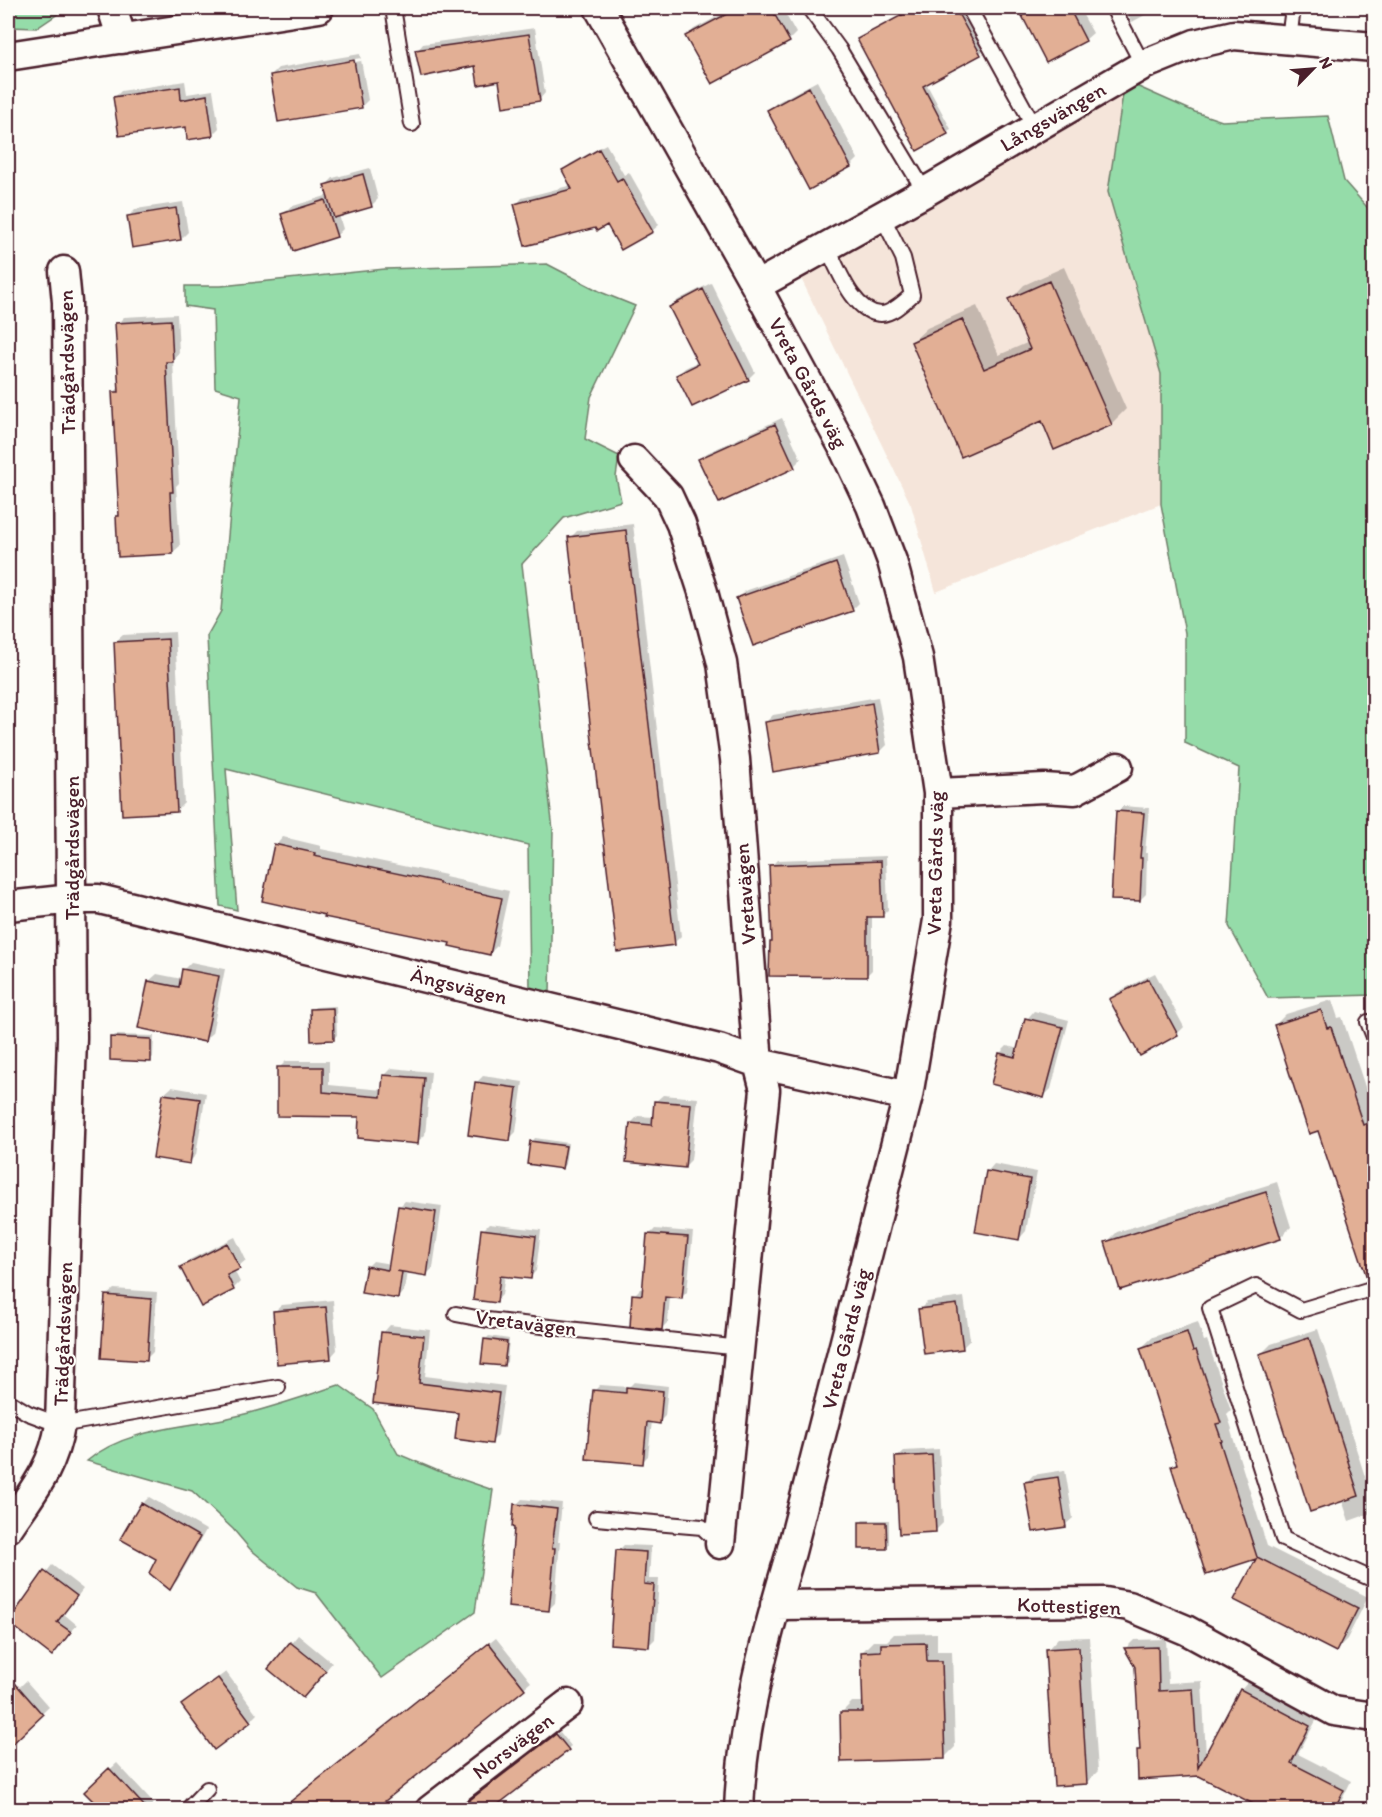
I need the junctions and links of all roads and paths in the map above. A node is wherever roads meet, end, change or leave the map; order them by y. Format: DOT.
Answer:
graph roads {
  1 [pos="112,8"];
  2 [pos="319,8"];
  3 [pos="393,8"];
  4 [pos="599,8"];
  5 [pos="809,8"];
  6 [pos="969,8"];
  7 [pos="1113,8"];
  8 [pos="1293,8"];
  9 [pos="276,11"];
  10 [pos="122,39"];
  11 [pos="1289,39"];
  12 [pos="1374,47"];
  13 [pos="8,56"];
  14 [pos="1143,65"];
  15 [pos="412,124"];
  16 [pos="1035,128"];
  17 [pos="925,192"];
  18 [pos="882,216"];
  19 [pos="827,247"];
  20 [pos="64,271"];
  21 [pos="756,286"];
  22 [pos="634,460"];
  23 [pos="1119,767"];
  24 [pos="938,793"];
  25 [pos="72,899"];
  26 [pos="8,906"];
  27 [pos="1368,1022"];
  28 [pos="1374,1037"];
  29 [pos="758,1063"];
  30 [pos="908,1096"];
  31 [pos="1374,1288"];
  32 [pos="456,1314"];
  33 [pos="740,1348"];
  34 [pos="278,1387"];
  35 [pos="8,1401"];
  36 [pos="60,1425"];
  37 [pos="596,1518"];
  38 [pos="8,1528"];
  39 [pos="720,1544"];
  40 [pos="1374,1580"];
  41 [pos="775,1605"];
  42 [pos="568,1704"];
  43 [pos="1374,1717"];
  44 [pos="207,1789"];
  45 [pos="187,1809"];
  46 [pos="430,1809"];
  47 [pos="739,1809"];
  1 -- 10 [label="street"];
  2 -- 9 [label="street"];
  3 -- 15 [label="lane"];
  4 -- 21 [label="street, Vreta Gårds väg"];
  5 -- 17 [label="lane"];
  6 -- 16 [label="lane"];
  7 -- 14 [label="lane"];
  8 -- 11 [label="lane"];
  9 -- 10 [label="street"];
  10 -- 13 [label="street"];
  11 -- 12 [label="street, Långsvängen"];
  11 -- 14 [label="street, Långsvängen"];
  14 -- 16 [label="street, Långsvängen"];
  16 -- 17 [label="street, Långsvängen"];
  17 -- 18 [label="street, Långsvängen"];
  18 -- 19 [label="street, Långsvängen"];
  18 -- 19 [label="lane"];
  19 -- 21 [label="street, Långsvängen"];
  20 -- 25 [label="street, Trädgårdsvägen"];
  21 -- 24 [label="street, Vreta Gårds väg"];
  22 -- 29 [label="street, Vretavägen"];
  23 -- 24 [label="street"];
  24 -- 30 [label="street, Vreta Gårds väg"];
  25 -- 26 [label="street, Ängsvägen"];
  25 -- 29 [label="street, Ängsvägen"];
  25 -- 36 [label="street, Trädgårdsvägen"];
  27 -- 28 [label="lane"];
  29 -- 30 [label="street, Ängsvägen"];
  29 -- 33 [label="street, Vretavägen"];
  30 -- 41 [label="street, Vreta Gårds väg"];
  31 -- 40 [label="lane"];
  32 -- 33 [label="lane, Vretavägen"];
  33 -- 39 [label="street, Vretavägen"];
  34 -- 36 [label="lane"];
  35 -- 36 [label="lane, Trädgårdsvägen"];
  36 -- 38 [label="street, Trädgårdsvägen"];
  37 -- 39 [label="lane"];
  41 -- 43 [label="street, Kottestigen"];
  41 -- 47 [label="street, Vreta Gårds väg"];
  42 -- 46 [label="street, Norsvägen"];
  44 -- 45 [label="lane"];
}
